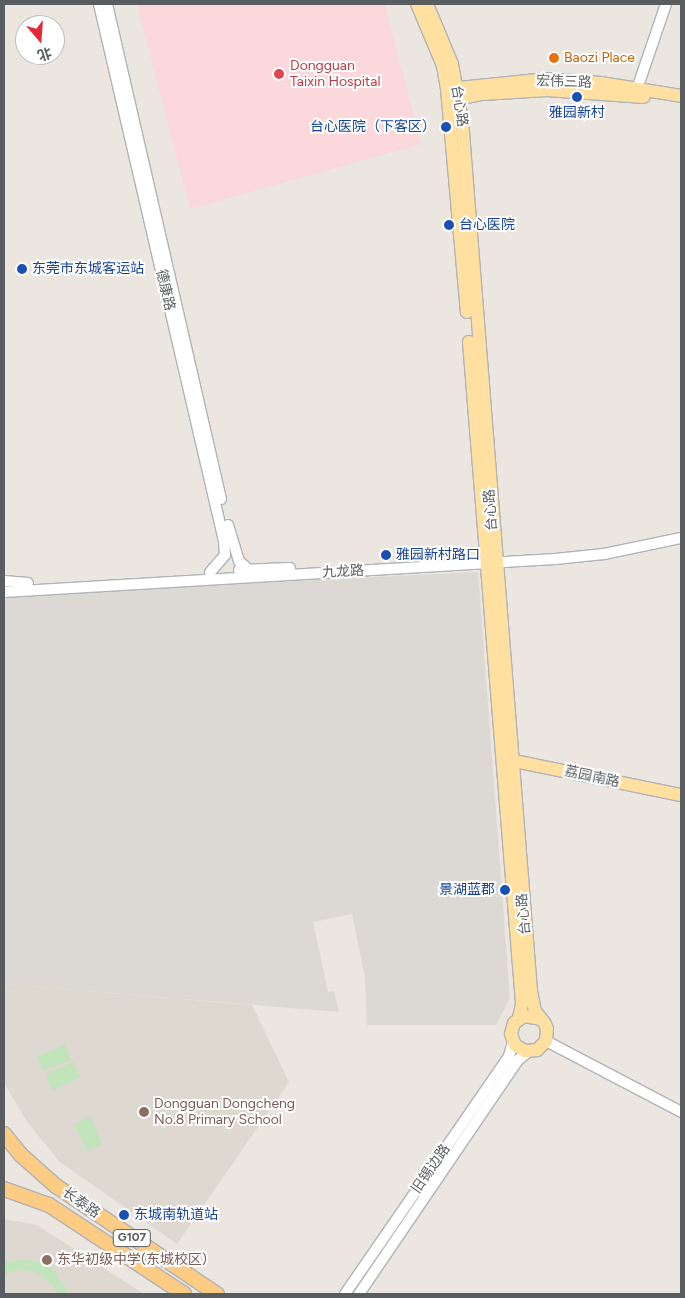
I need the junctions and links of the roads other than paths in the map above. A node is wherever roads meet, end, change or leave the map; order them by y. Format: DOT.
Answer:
graph roads {
  1 [pos="99,4"];
  2 [pos="107,4"];
  3 [pos="417,4"];
  4 [pos="426,4"];
  5 [pos="666,4"];
  6 [pos="636,92"];
  7 [pos="452,94"];
  8 [pos="681,96"];
  9 [pos="681,105"];
  10 [pos="681,532"];
  11 [pos="681,538"];
  12 [pos="490,561"];
  13 [pos="249,570"];
  14 [pos="210,572"];
  15 [pos="4,581"];
  16 [pos="4,592"];
  17 [pos="507,763"];
  18 [pos="681,795"];
  19 [pos="681,802"];
  20 [pos="519,1018"];
  21 [pos="541,1019"];
  22 [pos="546,1041"];
  23 [pos="514,1042"];
  24 [pos="529,1051"];
  25 [pos="681,1112"];
  26 [pos="4,1134"];
  27 [pos="4,1189"];
  28 [pos="184,1294"];
  29 [pos="217,1294"];
  30 [pos="345,1294"];
  31 [pos="359,1294"];
  1 -- 14 [label="street, 德康路"];
  2 -- 13 [label="street, 德康路"];
  3 -- 7 [label="main road, 台心路"];
  4 -- 7 [label="main road, 台心路"];
  5 -- 6 [label="street"];
  6 -- 7 [label="main road, 宏伟三路"];
  6 -- 8 [label="main road, 宏伟三路"];
  6 -- 9 [label="main road, 宏伟三路"];
  7 -- 12 [label="main road, 台心路"];
  10 -- 12 [label="street, 九龙路"];
  11 -- 12 [label="street, 九龙路"];
  12 -- 13 [label="street, 九龙路"];
  12 -- 16 [label="street, 九龙路"];
  12 -- 17 [label="main road, 台心路"];
  13 -- 14 [label="street, 九龙路"];
  14 -- 15 [label="street, 九龙路"];
  17 -- 18 [label="main road, 荔园南路"];
  17 -- 19 [label="main road, 荔园南路"];
  17 -- 20 [label="main road, 台心路"];
  17 -- 21 [label="main road, 台心路"];
  20 -- 21 [label="main road"];
  20 -- 23 [label="main road"];
  21 -- 22 [label="main road"];
  22 -- 24 [label="main road"];
  22 -- 25 [label="street"];
  23 -- 24 [label="main road"];
  23 -- 30 [label="street, 旧锡边路"];
  24 -- 31 [label="street, 旧锡边路"];
  26 -- 29 [label="highway, 长泰路 / G107"];
  27 -- 28 [label="highway, 长泰路 / G107"];
}
